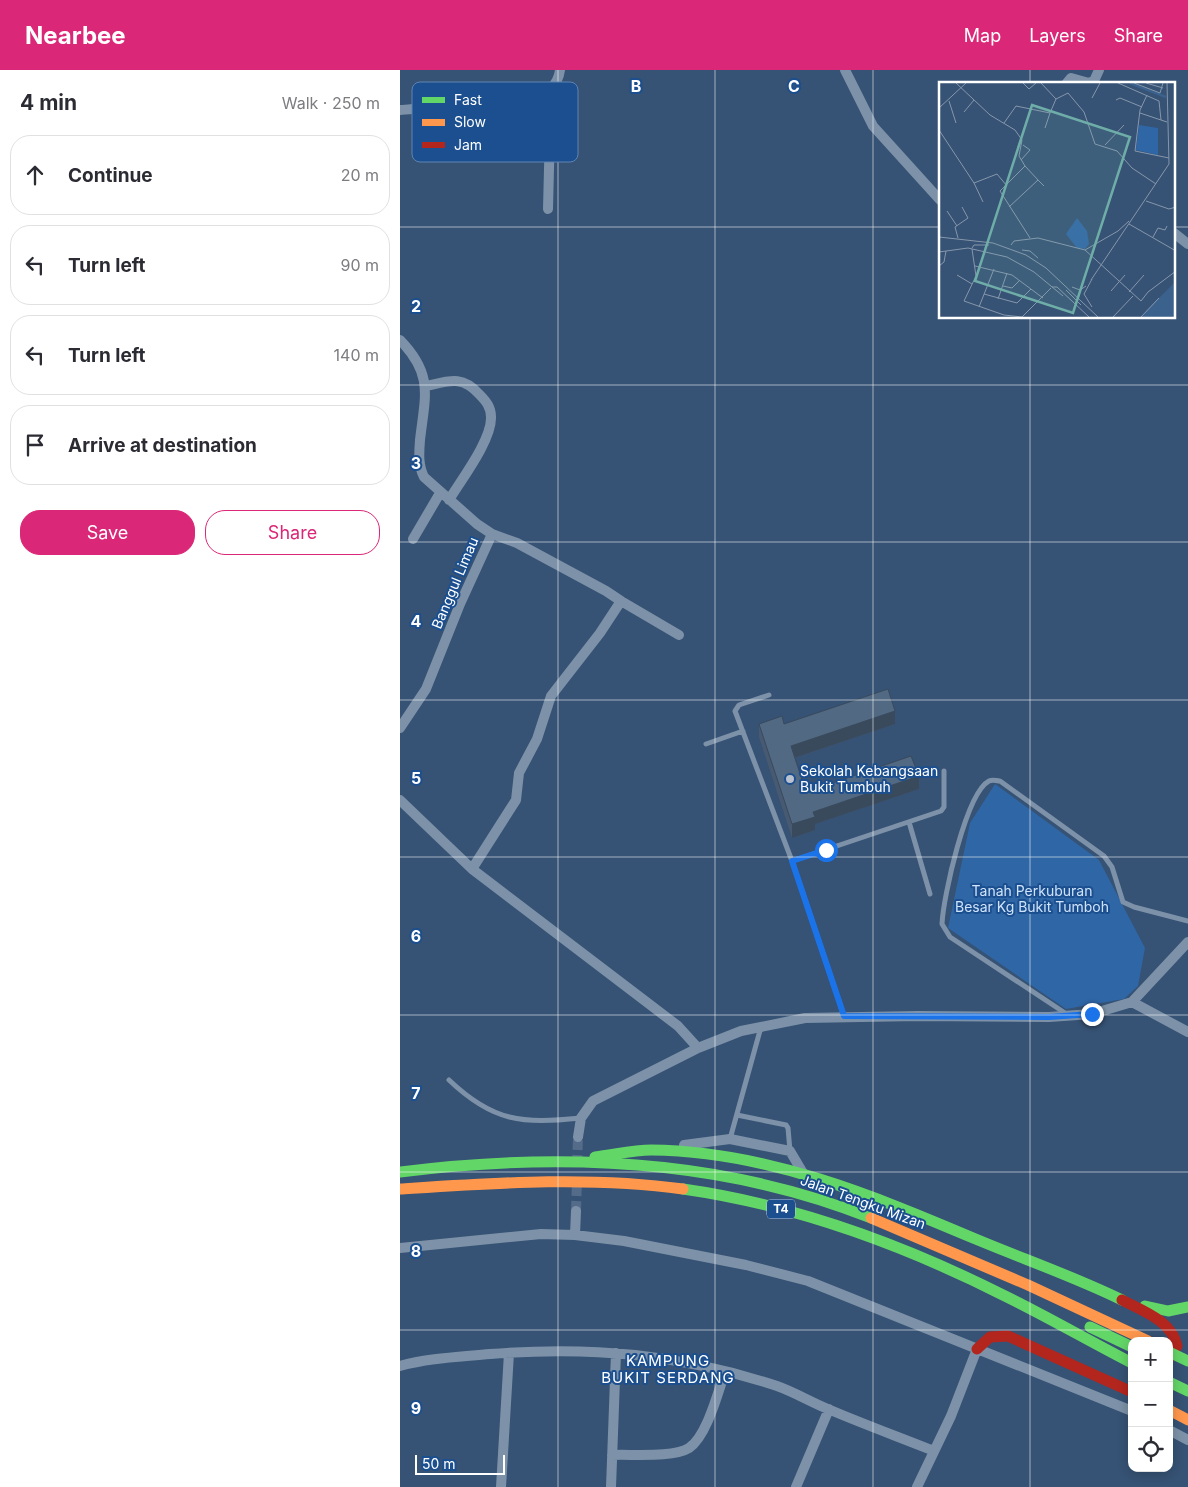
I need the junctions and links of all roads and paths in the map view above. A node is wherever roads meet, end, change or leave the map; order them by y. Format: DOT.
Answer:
graph roads {
  1 [pos="560,70"];
  2 [pos="845,70"];
  3 [pos="1099,70"];
  4 [pos="556,82"];
  5 [pos="1068,82"];
  6 [pos="1085,82"];
  7 [pos="1092,82"];
  8 [pos="549,162"];
  9 [pos="939,199"];
  10 [pos="548,209"];
  11 [pos="1176,234"];
  12 [pos="1188,244"];
  13 [pos="400,340"];
  14 [pos="426,386"];
  15 [pos="440,492"];
  16 [pos="449,500"];
  17 [pos="492,534"];
  18 [pos="413,539"];
  19 [pos="621,601"];
  20 [pos="679,635"];
  21 [pos="769,695"];
  22 [pos="403,716"];
  23 [pos="400,728"];
  24 [pos="743,731"];
  25 [pos="706,744"];
  26 [pos="944,770"];
  27 [pos="400,800"];
  28 [pos="909,822"];
  29 [pos="792,861"];
  30 [pos="472,869"];
  31 [pos="930,894"];
  32 [pos="1188,921"];
  33 [pos="1188,942"];
  34 [pos="1132,1002"];
  35 [pos="844,1016"];
  36 [pos="1070,1016"];
  37 [pos="761,1026"];
  38 [pos="1188,1032"];
  39 [pos="698,1048"];
  40 [pos="449,1080"];
  41 [pos="737,1115"];
  42 [pos="581,1118"];
  43 [pos="578,1137"];
  44 [pos="730,1139"];
  45 [pos="669,1148"];
  46 [pos="790,1151"];
  47 [pos="572,1162"];
  48 [pos="400,1172"];
  49 [pos="804,1174"];
  50 [pos="442,1186"];
  51 [pos="400,1190"];
  52 [pos="400,1197"];
  53 [pos="576,1211"];
  54 [pos="575,1234"];
  55 [pos="400,1248"];
  56 [pos="986,1287"];
  57 [pos="1120,1298"];
  58 [pos="1188,1307"];
  59 [pos="1140,1337"];
  60 [pos="1128,1345"];
  61 [pos="977,1349"];
  62 [pos="1173,1352"];
  63 [pos="508,1353"];
  64 [pos="616,1353"];
  65 [pos="1173,1354"];
  66 [pos="1128,1361"];
  67 [pos="1188,1361"];
  68 [pos="400,1366"];
  69 [pos="726,1372"];
  70 [pos="1173,1384"];
  71 [pos="1128,1390"];
  72 [pos="1188,1391"];
  73 [pos="1128,1409"];
  74 [pos="829,1410"];
  75 [pos="1173,1412"];
  76 [pos="1188,1420"];
  77 [pos="1173,1432"];
  78 [pos="1188,1440"];
  79 [pos="934,1451"];
  80 [pos="612,1455"];
  81 [pos="501,1487"];
  82 [pos="611,1487"];
  83 [pos="796,1487"];
  84 [pos="917,1487"];
  1 -- 4 [label="street"];
  2 -- 9 [label="street"];
  3 -- 7 [label="street"];
  5 -- 6 [label="street"];
  8 -- 10 [label="street"];
  11 -- 12 [label="street"];
  13 -- 14 [label="street, Banggul Limau"];
  14 -- 15 [label="street, Banggul Limau"];
  14 -- 16 [label="street"];
  15 -- 16 [label="street, Banggul Limau"];
  15 -- 18 [label="street"];
  16 -- 17 [label="street, Banggul Limau"];
  17 -- 19 [label="street"];
  17 -- 22 [label="street, Banggul Limau"];
  19 -- 20 [label="street"];
  19 -- 30 [label="street"];
  21 -- 24 [label="lane"];
  22 -- 23 [label="street, Banggul Limau"];
  24 -- 25 [label="lane"];
  24 -- 29 [label="lane"];
  26 -- 28 [label="lane"];
  27 -- 30 [label="street"];
  28 -- 29 [label="lane"];
  28 -- 31 [label="lane"];
  29 -- 35 [label="lane"];
  30 -- 39 [label="street"];
  32 -- 36 [label="lane"];
  33 -- 34 [label="street"];
  34 -- 36 [label="street"];
  34 -- 38 [label="street"];
  35 -- 36 [label="street"];
  35 -- 37 [label="street"];
  37 -- 39 [label="street"];
  37 -- 41 [label="lane"];
  39 -- 42 [label="street"];
  40 -- 42 [label="lane"];
  41 -- 44 [label="lane"];
  41 -- 46 [label="lane"];
  42 -- 43 [label="street"];
  44 -- 45 [label="street"];
  44 -- 46 [label="street"];
  45 -- 47 [label="highway"];
  45 -- 49 [label="highway"];
  46 -- 49 [label="street"];
  47 -- 48 [label="highway, Jalan Tengku Mizan / T4"];
  47 -- 59 [label="highway, Jalan Tengku Mizan / T4"];
  49 -- 57 [label="highway"];
  50 -- 51 [label="highway, T4"];
  50 -- 52 [label="highway"];
  50 -- 56 [label="highway, T4"];
  53 -- 54 [label="street"];
  54 -- 55 [label="street"];
  54 -- 61 [label="street"];
  56 -- 60 [label="highway"];
  56 -- 66 [label="highway, T4"];
  57 -- 58 [label="highway"];
  57 -- 62 [label="highway"];
  61 -- 71 [label="highway"];
  61 -- 73 [label="street"];
  61 -- 79 [label="street"];
  63 -- 64 [label="street"];
  63 -- 68 [label="street"];
  63 -- 81 [label="street"];
  64 -- 69 [label="street"];
  64 -- 80 [label="street"];
  65 -- 67 [label="highway, bridge"];
  69 -- 74 [label="street"];
  69 -- 80 [label="street"];
  70 -- 72 [label="highway"];
  74 -- 79 [label="street"];
  74 -- 83 [label="street"];
  75 -- 76 [label="highway"];
  77 -- 78 [label="street"];
  79 -- 84 [label="street"];
  80 -- 82 [label="street"];
}
